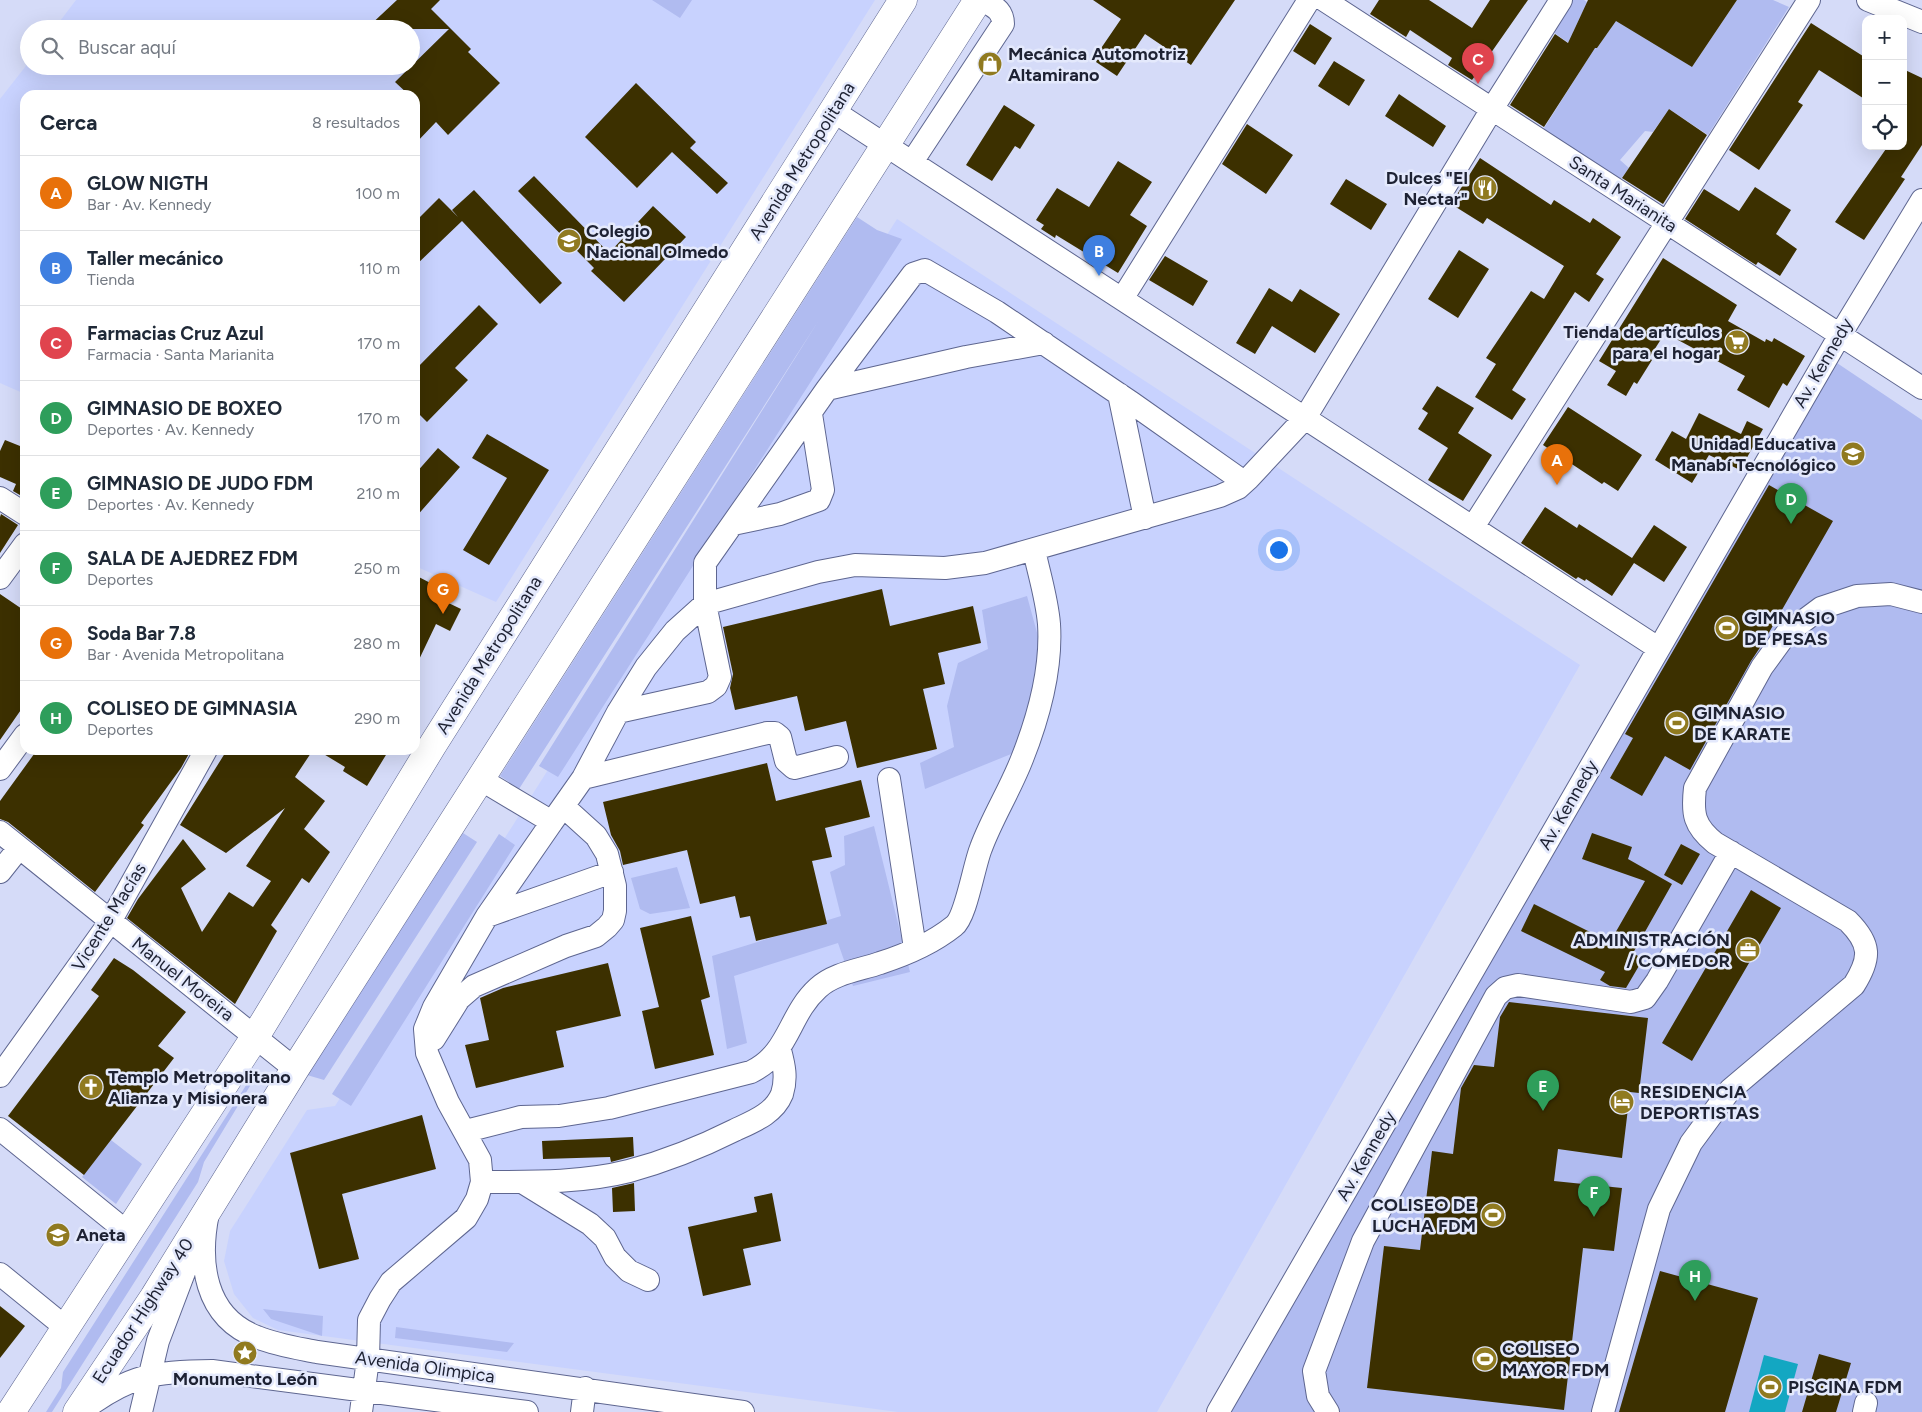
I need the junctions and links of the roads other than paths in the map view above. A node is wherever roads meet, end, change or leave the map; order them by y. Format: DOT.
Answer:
graph roads {
  1 [pos="903,0"];
  2 [pos="978,0"];
  3 [pos="983,0"];
  4 [pos="1309,0"];
  5 [pos="1324,0"];
  6 [pos="1560,0"];
  7 [pos="1810,0"];
  8 [pos="1868,0"];
  9 [pos="1922,22"];
  10 [pos="1492,109"];
  11 [pos="834,111"];
  12 [pos="886,145"];
  13 [pos="912,162"];
  14 [pos="1922,200"];
  15 [pos="1668,224"];
  16 [pos="1122,299"];
  17 [pos="1840,335"];
  18 [pos="1044,343"];
  19 [pos="1922,388"];
  20 [pos="827,389"];
  21 [pos="1119,394"];
  22 [pos="811,414"];
  23 [pos="1305,418"];
  24 [pos="1244,482"];
  25 [pos="0,498"];
  26 [pos="20,511"];
  27 [pos="1145,518"];
  28 [pos="733,524"];
  29 [pos="1472,527"];
  30 [pos="1034,550"];
  31 [pos="20,551"];
  32 [pos="0,578"];
  33 [pos="1922,602"];
  34 [pos="705,604"];
  35 [pos="1658,648"];
  36 [pos="618,712"];
  37 [pos="20,741"];
  38 [pos="203,755"];
  39 [pos="837,757"];
  40 [pos="0,769"];
  41 [pos="583,778"];
  42 [pos="480,779"];
  43 [pos="889,779"];
  44 [pos="558,814"];
  45 [pos="0,832"];
  46 [pos="19,848"];
  47 [pos="1731,852"];
  48 [pos="0,872"];
  49 [pos="612,872"];
  50 [pos="487,916"];
  51 [pos="110,922"];
  52 [pos="915,948"];
  53 [pos="255,1036"];
  54 [pos="780,1050"];
  55 [pos="427,1053"];
  56 [pos="295,1069"];
  57 [pos="0,1076"];
  58 [pos="0,1130"];
  59 [pos="466,1131"];
  60 [pos="482,1182"];
  61 [pos="522,1182"];
  62 [pos="209,1210"];
  63 [pos="127,1232"];
  64 [pos="0,1274"];
  65 [pos="648,1280"];
  66 [pos="65,1327"];
  67 [pos="368,1359"];
  68 [pos="148,1374"];
  69 [pos="585,1388"];
  70 [pos="363,1401"];
  71 [pos="12,1412"];
  72 [pos="79,1412"];
  73 [pos="141,1412"];
  74 [pos="527,1412"];
  75 [pos="582,1412"];
  76 [pos="743,1412"];
  77 [pos="1218,1412"];
  78 [pos="1328,1412"];
  79 [pos="1603,1412"];
  1 -- 11 [label="highway, Avenida Metropolitana"];
  2 -- 12 [label="highway"];
  3 -- 13 [label="street"];
  4 -- 16 [label="street"];
  5 -- 10 [label="street, Santa Marianita"];
  6 -- 10 [label="street"];
  7 -- 15 [label="street"];
  8 -- 9 [label="street"];
  10 -- 15 [label="street, Santa Marianita"];
  10 -- 23 [label="street"];
  11 -- 12 [label="street"];
  11 -- 53 [label="highway, Avenida Metropolitana"];
  12 -- 13 [label="street"];
  12 -- 42 [label="highway"];
  13 -- 16 [label="street"];
  14 -- 17 [label="street, Av. Kennedy"];
  15 -- 17 [label="street, Santa Marianita"];
  15 -- 29 [label="street"];
  16 -- 23 [label="street"];
  17 -- 19 [label="street, Santa Marianita"];
  17 -- 35 [label="street, Av. Kennedy"];
  18 -- 20 [label="street"];
  18 -- 20 [label="street"];
  18 -- 21 [label="street"];
  20 -- 22 [label="street"];
  21 -- 24 [label="street"];
  21 -- 27 [label="street"];
  22 -- 28 [label="street"];
  22 -- 28 [label="street"];
  23 -- 24 [label="street"];
  23 -- 29 [label="street"];
  24 -- 27 [label="street"];
  25 -- 26 [label="street"];
  27 -- 30 [label="street"];
  28 -- 34 [label="street"];
  29 -- 35 [label="street"];
  30 -- 34 [label="street"];
  30 -- 52 [label="street"];
  31 -- 32 [label="street"];
  33 -- 47 [label="street"];
  34 -- 36 [label="street"];
  34 -- 36 [label="street"];
  35 -- 77 [label="street, Av. Kennedy"];
  36 -- 41 [label="street"];
  37 -- 40 [label="street"];
  38 -- 51 [label="street, Vicente Macías"];
  39 -- 41 [label="street"];
  41 -- 44 [label="street"];
  42 -- 44 [label="street"];
  42 -- 56 [label="highway"];
  43 -- 52 [label="street"];
  44 -- 49 [label="street"];
  44 -- 50 [label="street"];
  45 -- 46 [label="street, Manuel Moreira"];
  46 -- 48 [label="street"];
  46 -- 51 [label="street, Manuel Moreira"];
  47 -- 78 [label="street"];
  47 -- 79 [label="street"];
  49 -- 50 [label="street"];
  49 -- 55 [label="street"];
  50 -- 55 [label="street"];
  51 -- 53 [label="street, Manuel Moreira"];
  51 -- 57 [label="street, Vicente Macías"];
  52 -- 54 [label="street"];
  53 -- 56 [label="street, Manuel Moreira"];
  53 -- 63 [label="highway, Avenida Metropolitana"];
  54 -- 59 [label="street"];
  54 -- 61 [label="street"];
  55 -- 59 [label="street"];
  56 -- 62 [label="highway"];
  58 -- 63 [label="street"];
  59 -- 60 [label="street"];
  60 -- 61 [label="street"];
  60 -- 67 [label="street"];
  61 -- 65 [label="street"];
  62 -- 67 [label="street, Avenida Olimpica"];
  62 -- 68 [label="street"];
  62 -- 72 [label="highway, Ecuador Highway 40"];
  63 -- 66 [label="highway, Avenida Metropolitana"];
  64 -- 66 [label="street"];
  66 -- 71 [label="highway, Avenida Metropolitana"];
  67 -- 69 [label="street, Avenida Olimpica"];
  67 -- 70 [label="street"];
  68 -- 70 [label="street, Avenida Olimpica"];
  68 -- 72 [label="street, Avenida Olimpica"];
  68 -- 73 [label="street"];
  69 -- 75 [label="street"];
  69 -- 76 [label="street, Avenida Olimpica"];
  70 -- 74 [label="street, Avenida Olimpica"];
}
